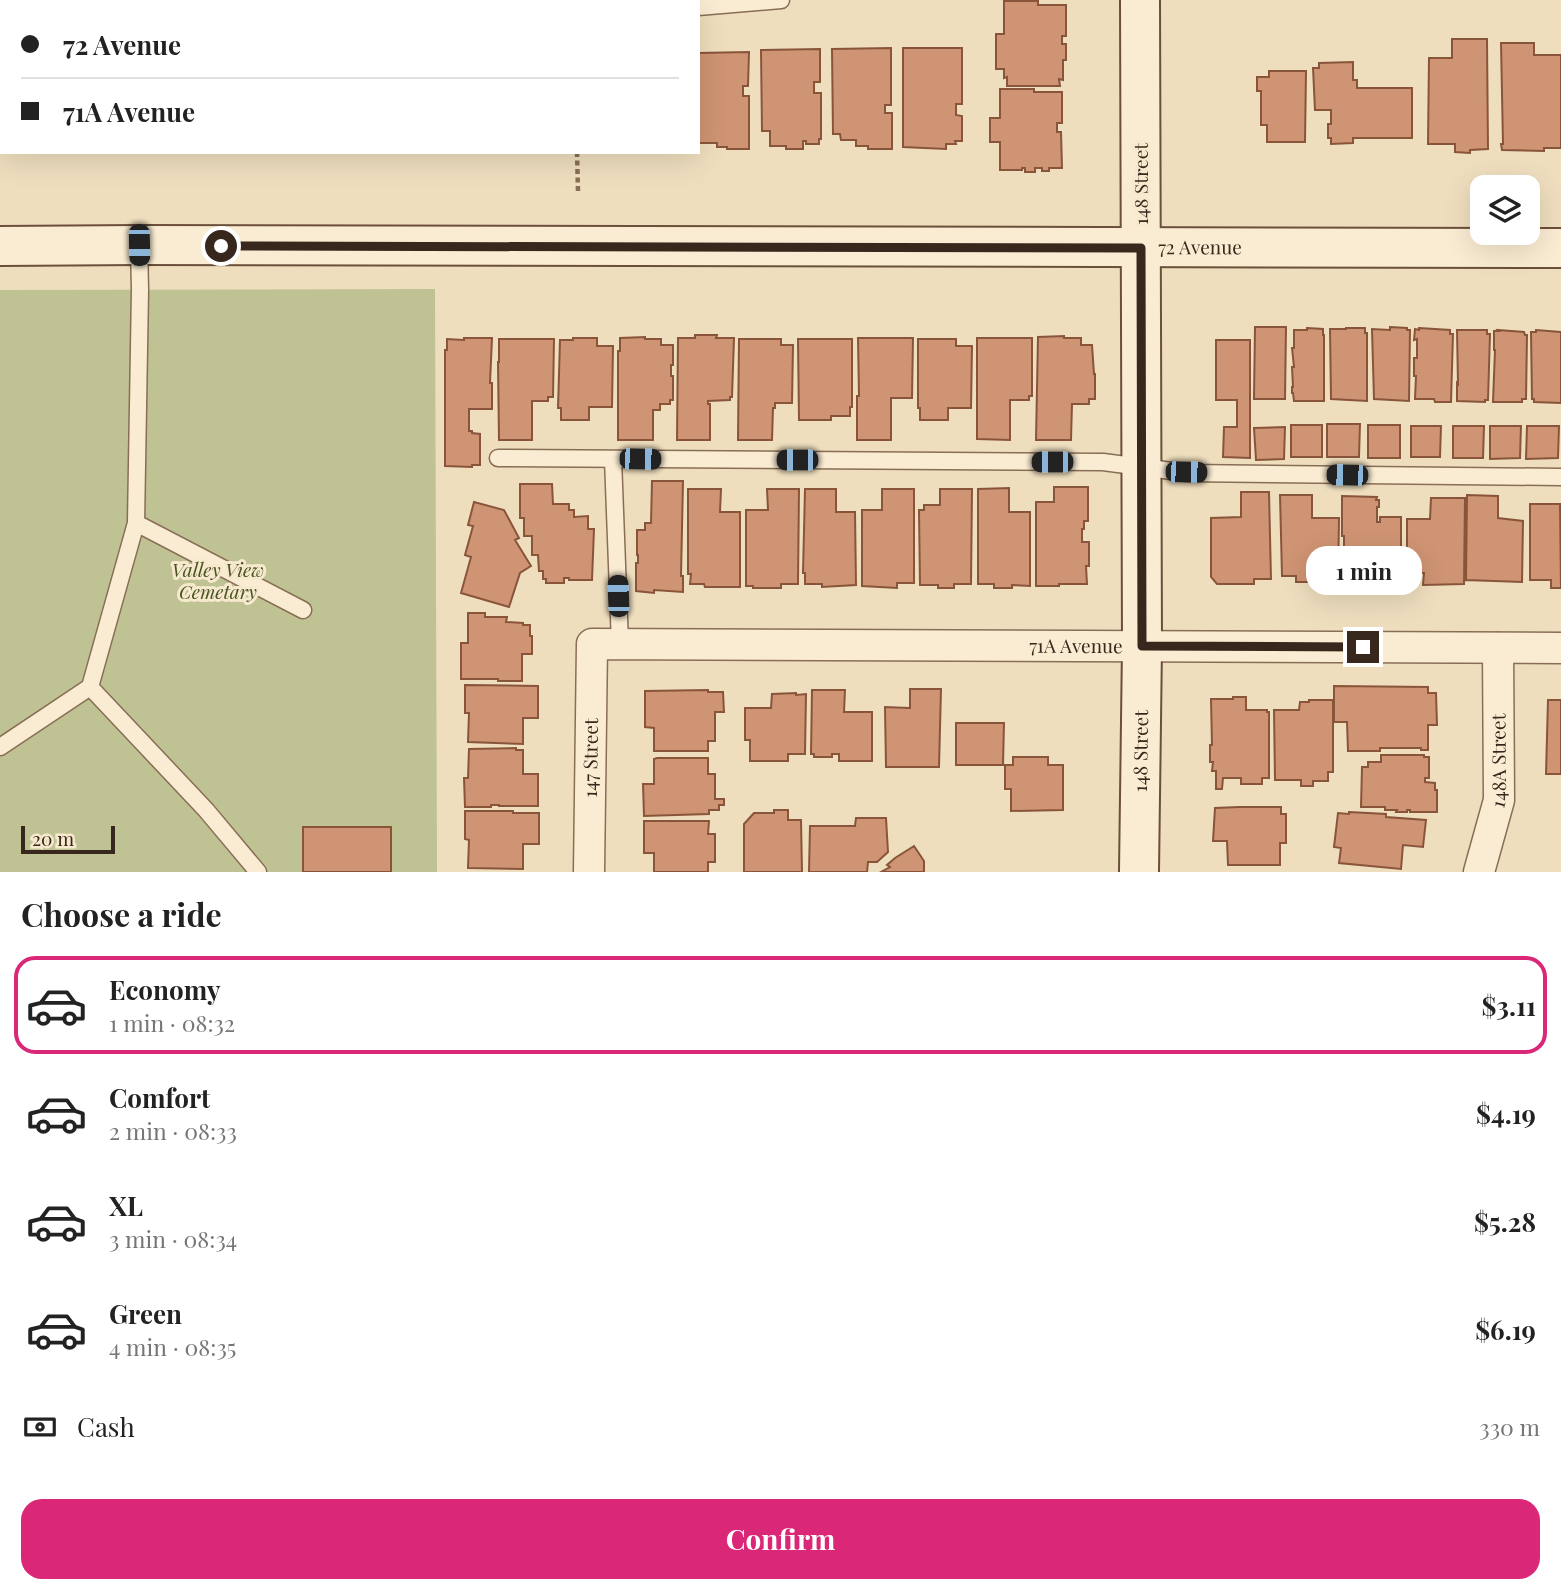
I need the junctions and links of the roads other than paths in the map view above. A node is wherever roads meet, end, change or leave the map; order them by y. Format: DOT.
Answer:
graph roads {
  1 [pos="781,0"];
  2 [pos="1140,0"];
  3 [pos="700,8"];
  4 [pos="139,245"];
  5 [pos="0,246"];
  6 [pos="1141,248"];
  7 [pos="1561,248"];
  8 [pos="498,458"];
  9 [pos="613,459"];
  10 [pos="1142,467"];
  11 [pos="1561,477"];
  12 [pos="136,523"];
  13 [pos="303,610"];
  14 [pos="606,644"];
  15 [pos="1142,646"];
  16 [pos="1499,648"];
  17 [pos="1561,648"];
  18 [pos="90,687"];
  19 [pos="0,747"];
  20 [pos="258,872"];
  21 [pos="589,872"];
  22 [pos="1139,872"];
  23 [pos="1479,872"];
  1 -- 3 [label="lane"];
  2 -- 6 [label="main road, 148 Street"];
  4 -- 5 [label="main road, 72 Avenue"];
  4 -- 6 [label="main road, 72 Avenue"];
  4 -- 12 [label="lane"];
  6 -- 7 [label="main road, 72 Avenue"];
  6 -- 10 [label="main road, 148 Street"];
  8 -- 9 [label="lane"];
  9 -- 10 [label="lane"];
  9 -- 14 [label="lane"];
  10 -- 11 [label="lane"];
  10 -- 15 [label="main road, 148 Street"];
  12 -- 13 [label="lane"];
  12 -- 18 [label="lane"];
  14 -- 15 [label="street, 71A Avenue"];
  14 -- 21 [label="street, 147 Street"];
  15 -- 16 [label="street, 71A Avenue"];
  15 -- 22 [label="main road, 148 Street"];
  16 -- 17 [label="street, 71A Avenue"];
  16 -- 23 [label="street, 148A Street"];
  18 -- 19 [label="lane"];
  18 -- 20 [label="lane"];
}
